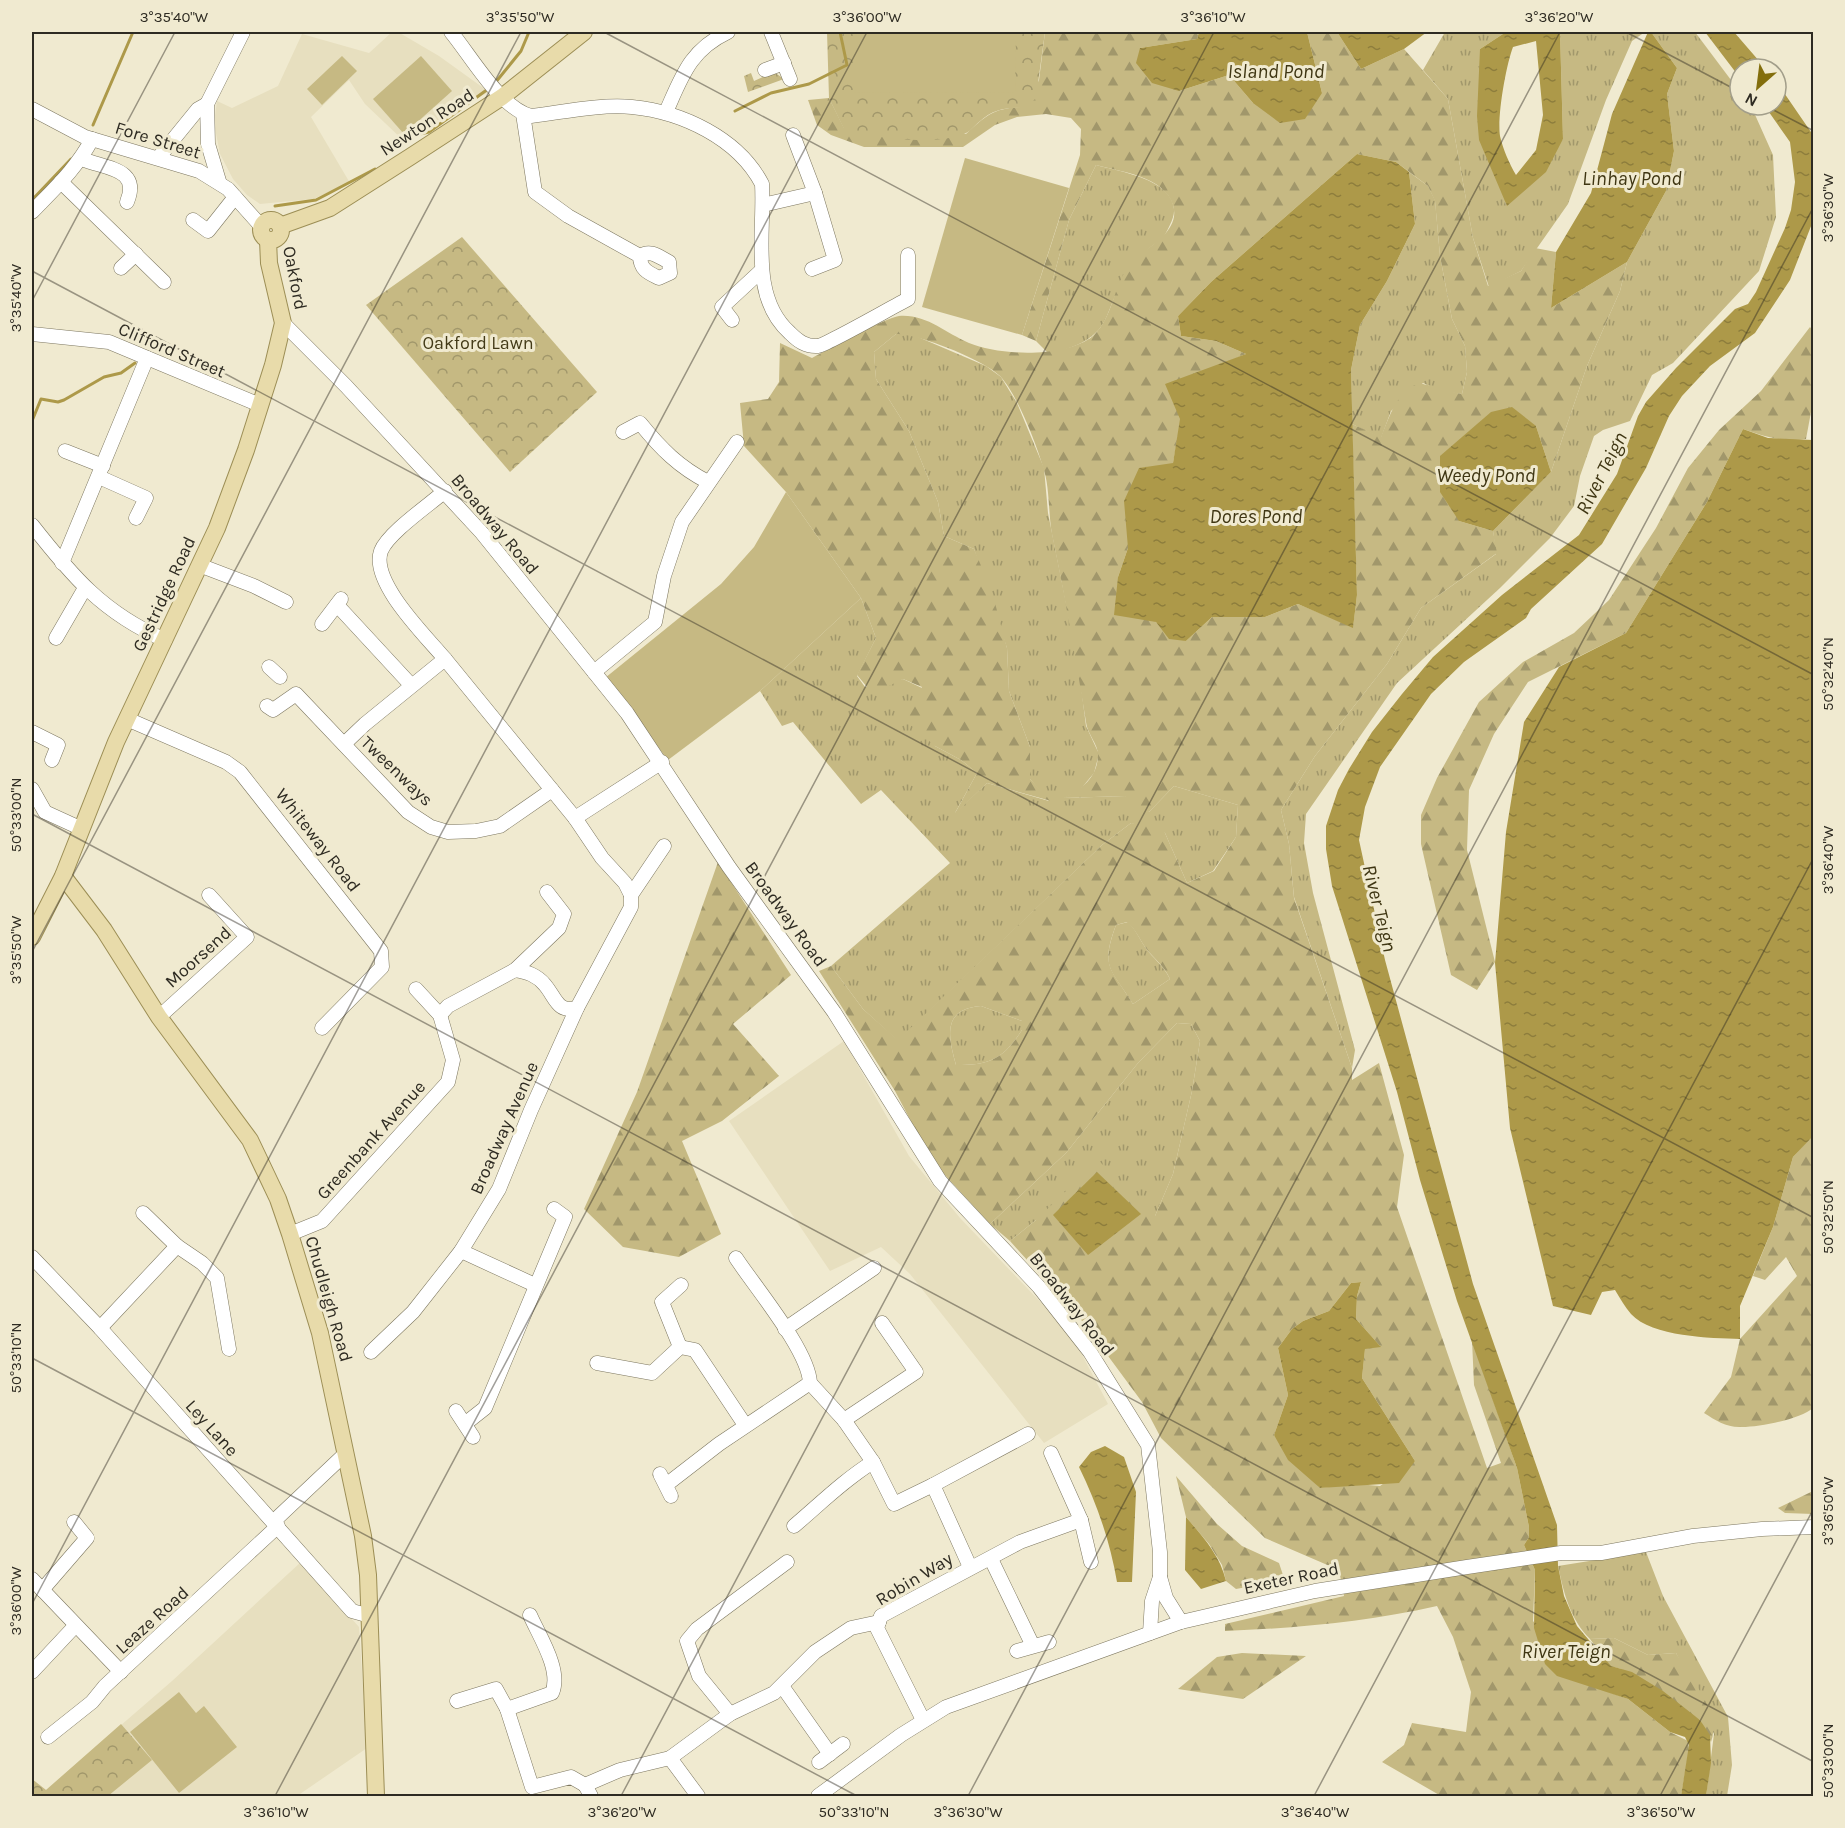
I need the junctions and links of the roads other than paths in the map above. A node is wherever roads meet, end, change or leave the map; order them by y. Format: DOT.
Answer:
graph roads {
  1 [pos="243,32"];
  2 [pos="451,32"];
  3 [pos="584,32"];
  4 [pos="727,32"];
  5 [pos="771,32"];
  6 [pos="784,63"];
  7 [pos="765,70"];
  8 [pos="790,79"];
  9 [pos="499,93"];
  10 [pos="207,104"];
  11 [pos="32,109"];
  12 [pos="666,112"];
  13 [pos="523,114"];
  14 [pos="793,135"];
  15 [pos="92,139"];
  16 [pos="159,158"];
  17 [pos="82,159"];
  18 [pos="219,181"];
  19 [pos="61,182"];
  20 [pos="815,193"];
  21 [pos="235,197"];
  22 [pos="127,202"];
  23 [pos="763,205"];
  24 [pos="32,212"];
  25 [pos="194,220"];
  26 [pos="264,233"];
  27 [pos="136,254"];
  28 [pos="908,255"];
  29 [pos="640,256"];
  30 [pos="122,268"];
  31 [pos="812,269"];
  32 [pos="762,270"];
  33 [pos="164,282"];
  34 [pos="732,320"];
  35 [pos="283,323"];
  36 [pos="32,334"];
  37 [pos="147,358"];
  38 [pos="261,405"];
  39 [pos="623,432"];
  40 [pos="737,442"];
  41 [pos="65,451"];
  42 [pos="101,471"];
  43 [pos="708,482"];
  44 [pos="445,491"];
  45 [pos="136,518"];
  46 [pos="32,525"];
  47 [pos="62,563"];
  48 [pos="199,565"];
  49 [pos="85,588"];
  50 [pos="286,602"];
  51 [pos="322,624"];
  52 [pos="56,639"];
  53 [pos="165,640"];
  54 [pos="445,659"];
  55 [pos="269,667"];
  56 [pos="594,672"];
  57 [pos="411,685"];
  58 [pos="296,694"];
  59 [pos="267,706"];
  60 [pos="127,719"];
  61 [pos="32,732"];
  62 [pos="344,744"];
  63 [pos="52,760"];
  64 [pos="662,762"];
  65 [pos="32,789"];
  66 [pos="552,790"];
  67 [pos="575,818"];
  68 [pos="80,828"];
  69 [pos="664,846"];
  70 [pos="63,876"];
  71 [pos="547,891"];
  72 [pos="209,895"];
  73 [pos="631,895"];
  74 [pos="32,937"];
  75 [pos="515,970"];
  76 [pos="416,989"];
  77 [pos="578,1008"];
  78 [pos="440,1015"];
  79 [pos="159,1017"];
  80 [pos="322,1028"];
  81 [pos="554,1209"];
  82 [pos="143,1213"];
  83 [pos="290,1234"];
  84 [pos="177,1246"];
  85 [pos="461,1251"];
  86 [pos="32,1257"];
  87 [pos="736,1258"];
  88 [pos="874,1268"];
  89 [pos="681,1285"];
  90 [pos="535,1286"];
  91 [pos="882,1323"];
  92 [pos="100,1328"];
  93 [pos="785,1329"];
  94 [pos="680,1347"];
  95 [pos="229,1349"];
  96 [pos="371,1352"];
  97 [pos="597,1363"];
  98 [pos="810,1376"];
  99 [pos="456,1411"];
  100 [pos="844,1420"];
  101 [pos="466,1423"];
  102 [pos="746,1425"];
  103 [pos="1028,1434"];
  104 [pos="473,1437"];
  105 [pos="1051,1453"];
  106 [pos="344,1455"];
  107 [pos="873,1462"];
  108 [pos="666,1485"];
  109 [pos="933,1485"];
  110 [pos="1081,1520"];
  111 [pos="74,1522"];
  112 [pos="276,1523"];
  113 [pos="794,1526"];
  114 [pos="1814,1527"];
  115 [pos="991,1559"];
  116 [pos="787,1562"];
  117 [pos="1091,1562"];
  118 [pos="970,1567"];
  119 [pos="1160,1577"];
  120 [pos="32,1579"];
  121 [pos="42,1590"];
  122 [pos="530,1615"];
  123 [pos="370,1616"];
  124 [pos="879,1622"];
  125 [pos="1181,1622"];
  126 [pos="75,1626"];
  127 [pos="1150,1633"];
  128 [pos="1049,1642"];
  129 [pos="1033,1646"];
  130 [pos="1017,1651"];
  131 [pos="32,1672"];
  132 [pos="121,1672"];
  133 [pos="782,1686"];
  134 [pos="457,1701"];
  135 [pos="507,1709"];
  136 [pos="730,1713"];
  137 [pos="923,1720"];
  138 [pos="48,1737"];
  139 [pos="843,1744"];
  140 [pos="670,1758"];
  141 [pos="588,1791"];
  142 [pos="376,1797"];
  143 [pos="698,1797"];
  144 [pos="818,1797"];
  1 -- 10 [label="street"];
  2 -- 9 [label="street"];
  3 -- 9 [label="main road, Newton Road"];
  4 -- 12 [label="street"];
  5 -- 6 [label="street"];
  6 -- 7 [label="street"];
  6 -- 8 [label="street"];
  9 -- 13 [label="street"];
  9 -- 26 [label="main road, Newton Road"];
  10 -- 16 [label="street"];
  10 -- 18 [label="street"];
  11 -- 15 [label="street, Fore Street"];
  12 -- 13 [label="street"];
  12 -- 23 [label="street"];
  13 -- 29 [label="street"];
  14 -- 20 [label="street"];
  15 -- 16 [label="street, Fore Street"];
  15 -- 17 [label="street"];
  16 -- 18 [label="street, Fore Street"];
  17 -- 19 [label="street"];
  17 -- 22 [label="street"];
  18 -- 21 [label="street, Fore Street"];
  19 -- 24 [label="street"];
  19 -- 27 [label="street"];
  20 -- 23 [label="street"];
  20 -- 31 [label="street"];
  21 -- 25 [label="street"];
  21 -- 26 [label="street, Fore Street"];
  23 -- 32 [label="street"];
  26 -- 35 [label="main road, Oakford"];
  27 -- 30 [label="street"];
  27 -- 33 [label="street"];
  28 -- 32 [label="street"];
  32 -- 34 [label="street"];
  35 -- 38 [label="main road, Gestridge Road"];
  35 -- 44 [label="street, Broadway Road"];
  36 -- 37 [label="street, Clifford Street"];
  37 -- 38 [label="street, Clifford Street"];
  37 -- 42 [label="street"];
  38 -- 48 [label="main road, Gestridge Road"];
  39 -- 43 [label="street"];
  40 -- 43 [label="street"];
  41 -- 42 [label="street"];
  42 -- 45 [label="street"];
  42 -- 47 [label="street"];
  43 -- 56 [label="street"];
  44 -- 54 [label="street"];
  44 -- 56 [label="street, Broadway Road"];
  46 -- 47 [label="street"];
  47 -- 49 [label="street"];
  48 -- 50 [label="street"];
  48 -- 53 [label="main road, Gestridge Road"];
  49 -- 52 [label="street"];
  49 -- 53 [label="street"];
  51 -- 57 [label="street"];
  53 -- 60 [label="main road, Gestridge Road"];
  54 -- 57 [label="street"];
  54 -- 66 [label="street"];
  55 -- 58 [label="street, Tweenways"];
  56 -- 64 [label="street, Broadway Road"];
  57 -- 62 [label="street"];
  58 -- 59 [label="street"];
  58 -- 62 [label="street, Tweenways"];
  60 -- 68 [label="main road, Gestridge Road"];
  60 -- 80 [label="street, Whiteway Road"];
  61 -- 63 [label="street"];
  62 -- 66 [label="street, Tweenways"];
  64 -- 67 [label="street"];
  64 -- 119 [label="street, Broadway Road"];
  65 -- 68 [label="street"];
  66 -- 67 [label="street"];
  67 -- 73 [label="street"];
  68 -- 70 [label="main road, Gestridge Road"];
  69 -- 73 [label="street, Broadway Avenue"];
  70 -- 74 [label="main road"];
  70 -- 79 [label="main road, Chudleigh Road"];
  71 -- 75 [label="street"];
  72 -- 79 [label="street, Moorsend"];
  73 -- 77 [label="street, Broadway Avenue"];
  75 -- 77 [label="street"];
  75 -- 78 [label="street"];
  76 -- 78 [label="street, Greenbank Avenue"];
  77 -- 85 [label="street, Broadway Avenue"];
  78 -- 83 [label="street, Greenbank Avenue"];
  79 -- 83 [label="main road, Chudleigh Road"];
  81 -- 90 [label="street"];
  82 -- 84 [label="street"];
  83 -- 106 [label="main road, Chudleigh Road"];
  84 -- 92 [label="street"];
  84 -- 95 [label="street"];
  85 -- 90 [label="street"];
  85 -- 96 [label="street, Broadway Avenue"];
  86 -- 92 [label="street, Ley Lane"];
  87 -- 93 [label="street"];
  88 -- 93 [label="street"];
  89 -- 94 [label="street"];
  90 -- 101 [label="street"];
  91 -- 100 [label="street"];
  92 -- 112 [label="street, Ley Lane"];
  93 -- 98 [label="street"];
  94 -- 97 [label="street"];
  94 -- 102 [label="street"];
  98 -- 100 [label="street"];
  98 -- 102 [label="street"];
  99 -- 101 [label="street"];
  100 -- 107 [label="street"];
  101 -- 104 [label="street"];
  102 -- 108 [label="street"];
  103 -- 109 [label="street"];
  105 -- 110 [label="street"];
  106 -- 112 [label="street, Leaze Road"];
  106 -- 123 [label="main road, Chudleigh Road"];
  107 -- 109 [label="street"];
  107 -- 113 [label="street"];
  109 -- 118 [label="street, Robin Way"];
  110 -- 115 [label="street, Robin Way"];
  110 -- 117 [label="street"];
  111 -- 121 [label="street"];
  112 -- 123 [label="street, Ley Lane"];
  112 -- 132 [label="street, Leaze Road"];
  114 -- 125 [label="street, Exeter Road"];
  115 -- 118 [label="street, Robin Way"];
  115 -- 129 [label="street"];
  116 -- 136 [label="street"];
  118 -- 124 [label="street, Robin Way"];
  119 -- 125 [label="street, Broadway Road"];
  119 -- 127 [label="street, Broadway Road"];
  120 -- 121 [label="street"];
  121 -- 126 [label="street"];
  122 -- 135 [label="street"];
  123 -- 142 [label="main road, Chudleigh Road"];
  124 -- 133 [label="street"];
  124 -- 137 [label="street, Robin Way"];
  125 -- 127 [label="street, Exeter Road"];
  126 -- 131 [label="street"];
  126 -- 132 [label="street"];
  127 -- 137 [label="street, Exeter Road"];
  128 -- 129 [label="street"];
  129 -- 130 [label="street"];
  132 -- 138 [label="street, Leaze Road"];
  133 -- 136 [label="street"];
  133 -- 139 [label="street"];
  134 -- 135 [label="street"];
  135 -- 141 [label="street"];
  136 -- 140 [label="street"];
  137 -- 144 [label="street, Exeter Road"];
  140 -- 141 [label="street"];
  140 -- 143 [label="street"];
}
